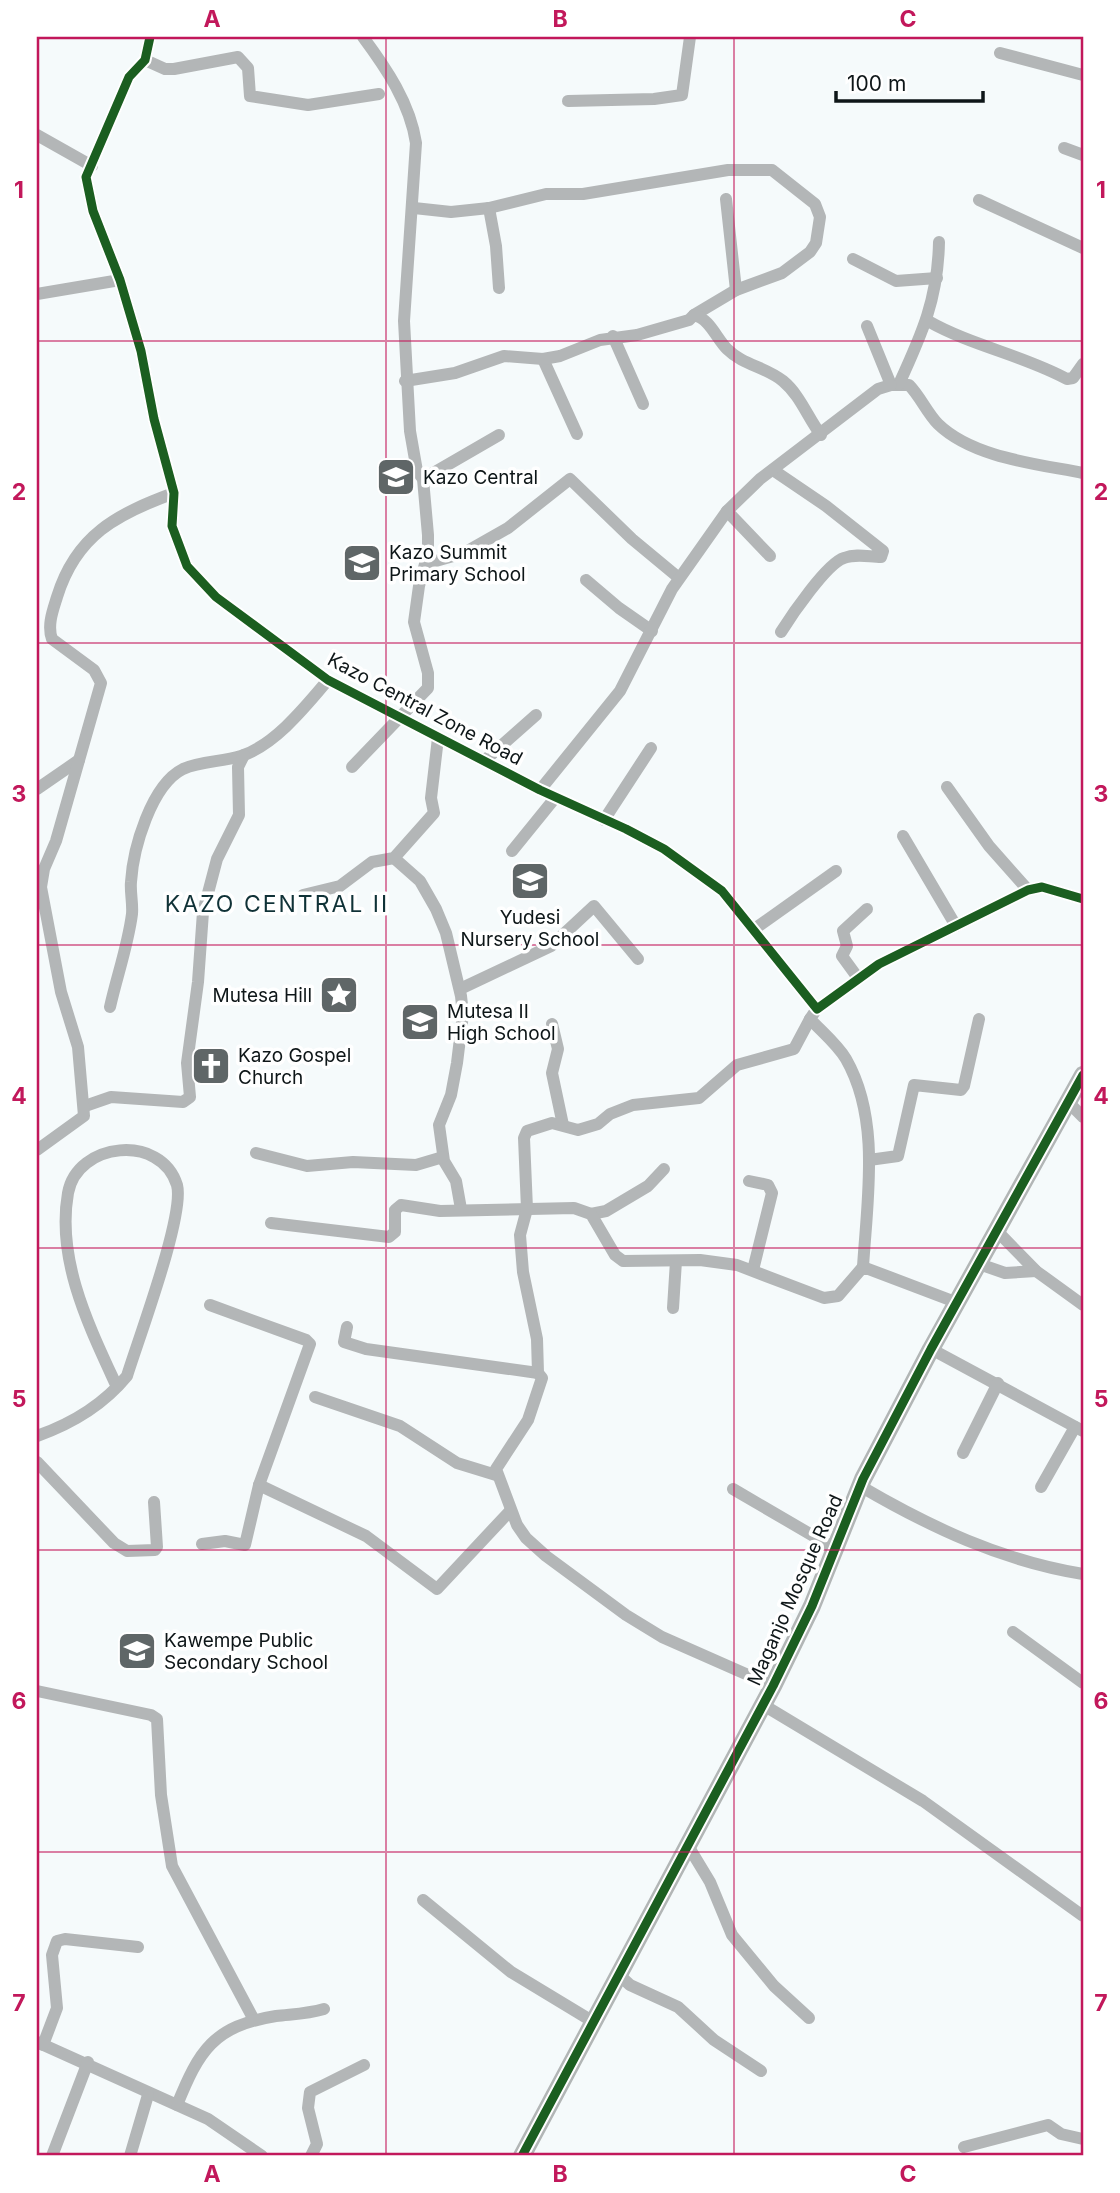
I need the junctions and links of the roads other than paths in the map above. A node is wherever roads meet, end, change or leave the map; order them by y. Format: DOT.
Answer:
graph roads {
  1 [pos="150,37"];
  2 [pos="363,37"];
  3 [pos="690,37"];
  4 [pos="1000,53"];
  5 [pos="145,60"];
  6 [pos="1083,75"];
  7 [pos="379,94"];
  8 [pos="568,101"];
  9 [pos="37,135"];
  10 [pos="1064,148"];
  11 [pos="1083,155"];
  12 [pos="92,166"];
  13 [pos="726,200"];
  14 [pos="979,200"];
  15 [pos="414,208"];
  16 [pos="489,208"];
  17 [pos="939,242"];
  18 [pos="1083,248"];
  19 [pos="853,260"];
  20 [pos="937,278"];
  21 [pos="120,281"];
  22 [pos="499,288"];
  23 [pos="736,290"];
  24 [pos="37,294"];
  25 [pos="694,315"];
  26 [pos="928,321"];
  27 [pos="867,326"];
  28 [pos="613,337"];
  29 [pos="543,359"];
  30 [pos="1083,364"];
  31 [pos="405,381"];
  32 [pos="895,384"];
  33 [pos="643,404"];
  34 [pos="576,434"];
  35 [pos="499,435"];
  36 [pos="821,435"];
  37 [pos="773,470"];
  38 [pos="1083,473"];
  39 [pos="423,479"];
  40 [pos="174,494"];
  41 [pos="727,511"];
  42 [pos="770,556"];
  43 [pos="425,564"];
  44 [pos="679,578"];
  45 [pos="586,580"];
  46 [pos="652,631"];
  47 [pos="781,632"];
  48 [pos="328,680"];
  49 [pos="400,715"];
  50 [pos="536,715"];
  51 [pos="438,738"];
  52 [pos="651,748"];
  53 [pos="244,755"];
  54 [pos="79,760"];
  55 [pos="484,761"];
  56 [pos="352,767"];
  57 [pos="947,787"];
  58 [pos="37,789"];
  59 [pos="540,790"];
  60 [pos="555,798"];
  61 [pos="604,820"];
  62 [pos="903,836"];
  63 [pos="512,851"];
  64 [pos="394,858"];
  65 [pos="836,871"];
  66 [pos="1028,890"];
  67 [pos="303,895"];
  68 [pos="1083,900"];
  69 [pos="867,909"];
  70 [pos="956,926"];
  71 [pos="753,930"];
  72 [pos="638,959"];
  73 [pos="858,978"];
  74 [pos="460,989"];
  75 [pos="110,1007"];
  76 [pos="814,1014"];
  77 [pos="979,1019"];
  78 [pos="552,1024"];
  79 [pos="1083,1076"];
  80 [pos="1068,1102"];
  81 [pos="85,1106"];
  82 [pos="1083,1117"];
  83 [pos="563,1125"];
  84 [pos="37,1150"];
  85 [pos="256,1153"];
  86 [pos="443,1157"];
  87 [pos="869,1160"];
  88 [pos="664,1169"];
  89 [pos="749,1181"];
  90 [pos="461,1209"];
  91 [pos="527,1209"];
  92 [pos="591,1214"];
  93 [pos="271,1223"];
  94 [pos="998,1232"];
  95 [pos="676,1261"];
  96 [pos="979,1264"];
  97 [pos="863,1267"];
  98 [pos="752,1270"];
  99 [pos="1036,1271"];
  100 [pos="958,1303"];
  101 [pos="210,1305"];
  102 [pos="1083,1305"];
  103 [pos="673,1308"];
  104 [pos="348,1327"];
  105 [pos="931,1349"];
  106 [pos="538,1373"];
  107 [pos="998,1382"];
  108 [pos="117,1387"];
  109 [pos="315,1397"];
  110 [pos="1079,1429"];
  111 [pos="37,1436"];
  112 [pos="963,1453"];
  113 [pos="37,1462"];
  114 [pos="496,1475"];
  115 [pos="259,1485"];
  116 [pos="860,1486"];
  117 [pos="1041,1487"];
  118 [pos="733,1489"];
  119 [pos="154,1502"];
  120 [pos="510,1511"];
  121 [pos="202,1544"];
  122 [pos="834,1548"];
  123 [pos="1083,1574"];
  124 [pos="1013,1632"];
  125 [pos="1083,1683"];
  126 [pos="773,1686"];
  127 [pos="37,1691"];
  128 [pos="770,1709"];
  129 [pos="687,1844"];
  130 [pos="423,1900"];
  131 [pos="1083,1916"];
  132 [pos="138,1947"];
  133 [pos="617,1973"];
  134 [pos="324,2009"];
  135 [pos="809,2018"];
  136 [pos="254,2020"];
  137 [pos="592,2021"];
  138 [pos="40,2043"];
  139 [pos="88,2063"];
  140 [pos="364,2065"];
  141 [pos="761,2071"];
  142 [pos="148,2095"];
  143 [pos="177,2105"];
  144 [pos="1083,2139"];
  145 [pos="964,2147"];
  146 [pos="52,2156"];
  147 [pos="130,2156"];
  148 [pos="262,2156"];
  149 [pos="311,2156"];
  150 [pos="522,2156"];
  1 -- 5 [label="street, Kazo Central Zone Road"];
  2 -- 15 [label="street"];
  3 -- 8 [label="street"];
  4 -- 6 [label="street"];
  5 -- 7 [label="street"];
  5 -- 12 [label="street, Kazo Central Zone Road"];
  9 -- 12 [label="street"];
  10 -- 11 [label="street"];
  12 -- 21 [label="street, Kazo Central Zone Road"];
  13 -- 23 [label="street"];
  14 -- 18 [label="street"];
  15 -- 16 [label="street"];
  15 -- 31 [label="street"];
  16 -- 22 [label="street"];
  16 -- 23 [label="street"];
  17 -- 20 [label="street"];
  19 -- 20 [label="street"];
  20 -- 26 [label="street"];
  21 -- 24 [label="street"];
  21 -- 40 [label="street, Kazo Central Zone Road"];
  23 -- 25 [label="street"];
  25 -- 28 [label="street"];
  25 -- 36 [label="street"];
  26 -- 30 [label="street"];
  26 -- 32 [label="street"];
  27 -- 32 [label="street"];
  28 -- 29 [label="street"];
  28 -- 33 [label="street"];
  29 -- 31 [label="street"];
  29 -- 34 [label="street"];
  31 -- 39 [label="street"];
  32 -- 36 [label="street"];
  32 -- 38 [label="street"];
  35 -- 39 [label="street"];
  36 -- 37 [label="street"];
  37 -- 41 [label="street"];
  37 -- 47 [label="street"];
  39 -- 43 [label="street"];
  40 -- 48 [label="street, Kazo Central Zone Road"];
  40 -- 54 [label="street"];
  41 -- 42 [label="street"];
  41 -- 44 [label="street"];
  43 -- 44 [label="street"];
  43 -- 49 [label="street"];
  44 -- 46 [label="street"];
  45 -- 46 [label="street"];
  46 -- 59 [label="street"];
  48 -- 49 [label="street, Kazo Central Zone Road"];
  48 -- 53 [label="street"];
  49 -- 51 [label="street, Kazo Central Zone Road"];
  49 -- 56 [label="street"];
  50 -- 55 [label="street"];
  51 -- 55 [label="street, Kazo Central Zone Road"];
  51 -- 64 [label="street"];
  52 -- 61 [label="street"];
  53 -- 75 [label="street"];
  53 -- 81 [label="street"];
  54 -- 58 [label="street"];
  54 -- 81 [label="street"];
  55 -- 59 [label="street, Kazo Central Zone Road"];
  57 -- 66 [label="street"];
  59 -- 60 [label="street, Kazo Central Zone Road"];
  60 -- 61 [label="street, Kazo Central Zone Road"];
  60 -- 63 [label="street"];
  61 -- 71 [label="street, Kazo Central Zone Road"];
  62 -- 70 [label="street"];
  64 -- 67 [label="street"];
  64 -- 74 [label="street"];
  65 -- 71 [label="street"];
  66 -- 68 [label="street"];
  66 -- 70 [label="street"];
  69 -- 73 [label="street"];
  70 -- 73 [label="street"];
  71 -- 76 [label="street, Kazo Central Zone Road"];
  72 -- 74 [label="street"];
  73 -- 76 [label="street"];
  74 -- 86 [label="street"];
  76 -- 83 [label="street"];
  76 -- 87 [label="street, Kazo Central Zone Road"];
  77 -- 87 [label="street"];
  78 -- 83 [label="street"];
  79 -- 80 [label="street, Maganjo Mosque Road"];
  80 -- 82 [label="street"];
  80 -- 94 [label="street, Maganjo Mosque Road"];
  81 -- 84 [label="street"];
  83 -- 91 [label="street"];
  85 -- 86 [label="street"];
  86 -- 90 [label="street"];
  87 -- 97 [label="street, Kazo Central Zone Road"];
  88 -- 92 [label="street"];
  89 -- 98 [label="street"];
  90 -- 91 [label="street"];
  90 -- 93 [label="street"];
  91 -- 92 [label="street"];
  91 -- 106 [label="street"];
  92 -- 95 [label="street"];
  94 -- 96 [label="street, Maganjo Mosque Road"];
  94 -- 99 [label="street"];
  95 -- 98 [label="street"];
  95 -- 103 [label="street"];
  96 -- 99 [label="street"];
  96 -- 100 [label="street, Maganjo Mosque Road"];
  97 -- 98 [label="street"];
  97 -- 100 [label="street"];
  99 -- 102 [label="street"];
  100 -- 105 [label="street, Maganjo Mosque Road"];
  101 -- 115 [label="street"];
  104 -- 106 [label="street"];
  105 -- 107 [label="street"];
  105 -- 116 [label="street, Maganjo Mosque Road"];
  106 -- 114 [label="street"];
  107 -- 110 [label="street"];
  107 -- 112 [label="street"];
  108 -- 108 [label="street"];
  108 -- 111 [label="street"];
  109 -- 114 [label="street"];
  110 -- 117 [label="street"];
  113 -- 119 [label="street"];
  114 -- 120 [label="street"];
  115 -- 120 [label="street"];
  115 -- 121 [label="street"];
  116 -- 122 [label="street, Maganjo Mosque Road"];
  116 -- 123 [label="street"];
  118 -- 122 [label="street"];
  120 -- 126 [label="street"];
  122 -- 126 [label="street, Maganjo Mosque Road"];
  124 -- 125 [label="street"];
  126 -- 129 [label="street, Maganjo Mosque Road"];
  127 -- 136 [label="street"];
  128 -- 131 [label="street"];
  129 -- 133 [label="street, Maganjo Mosque Road"];
  129 -- 135 [label="street"];
  130 -- 137 [label="street"];
  132 -- 138 [label="street"];
  133 -- 137 [label="street, Maganjo Mosque Road"];
  133 -- 141 [label="street"];
  134 -- 136 [label="street"];
  136 -- 143 [label="street"];
  137 -- 150 [label="street, Maganjo Mosque Road"];
  138 -- 139 [label="street"];
  139 -- 142 [label="street"];
  139 -- 146 [label="street"];
  140 -- 149 [label="street"];
  142 -- 143 [label="street"];
  142 -- 147 [label="street"];
  143 -- 148 [label="street"];
  144 -- 145 [label="street"];
}
